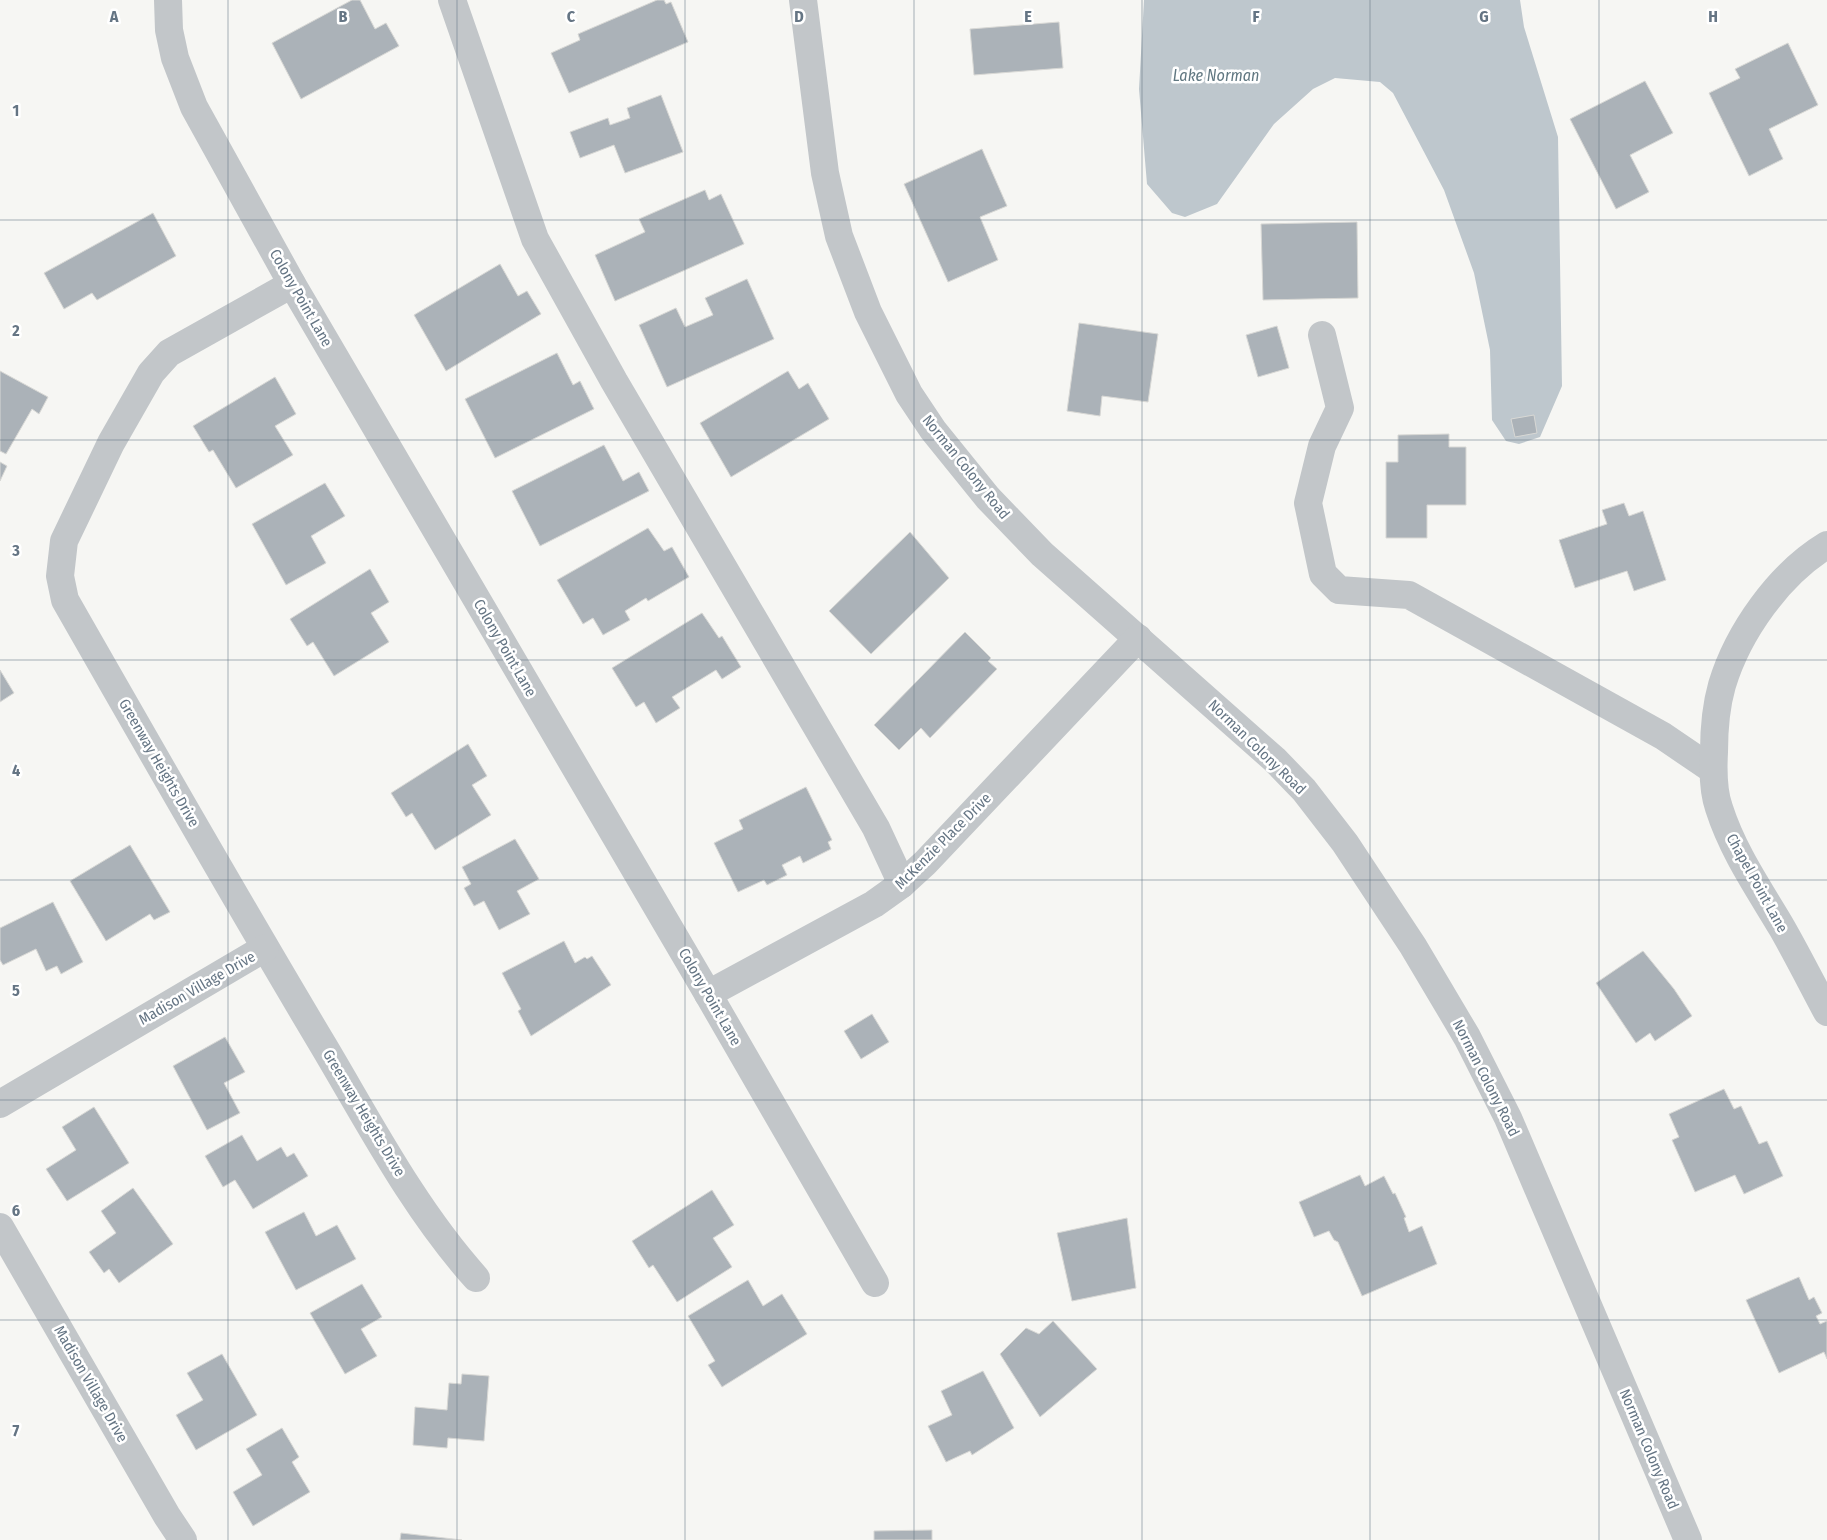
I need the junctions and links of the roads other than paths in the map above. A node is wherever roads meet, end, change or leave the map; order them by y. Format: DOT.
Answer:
graph roads {
  1 [pos="168,0"];
  2 [pos="452,0"];
  3 [pos="803,0"];
  4 [pos="292,284"];
  5 [pos="1322,335"];
  6 [pos="1827,545"];
  7 [pos="1138,638"];
  8 [pos="1713,770"];
  9 [pos="902,884"];
  10 [pos="265,948"];
  11 [pos="708,994"];
  12 [pos="1827,1012"];
  13 [pos="0,1104"];
  14 [pos="0,1228"];
  15 [pos="476,1278"];
  16 [pos="876,1283"];
  17 [pos="183,1540"];
  18 [pos="1688,1540"];
  1 -- 4 [label="street, Colony Point Lane"];
  2 -- 9 [label="street"];
  3 -- 7 [label="street, Norman Colony Road"];
  4 -- 10 [label="street, Greenway Heights Drive"];
  4 -- 11 [label="street, Colony Point Lane"];
  5 -- 8 [label="street"];
  6 -- 8 [label="street, Chapel Point Lane"];
  7 -- 9 [label="street, McKenzie Place Drive"];
  7 -- 18 [label="street, Norman Colony Road"];
  8 -- 12 [label="street, Chapel Point Lane"];
  9 -- 11 [label="street, McKenzie Place Drive"];
  10 -- 13 [label="street, Madison Village Drive"];
  10 -- 15 [label="street, Greenway Heights Drive"];
  11 -- 16 [label="street, Colony Point Lane"];
  14 -- 17 [label="street, Madison Village Drive"];
}
